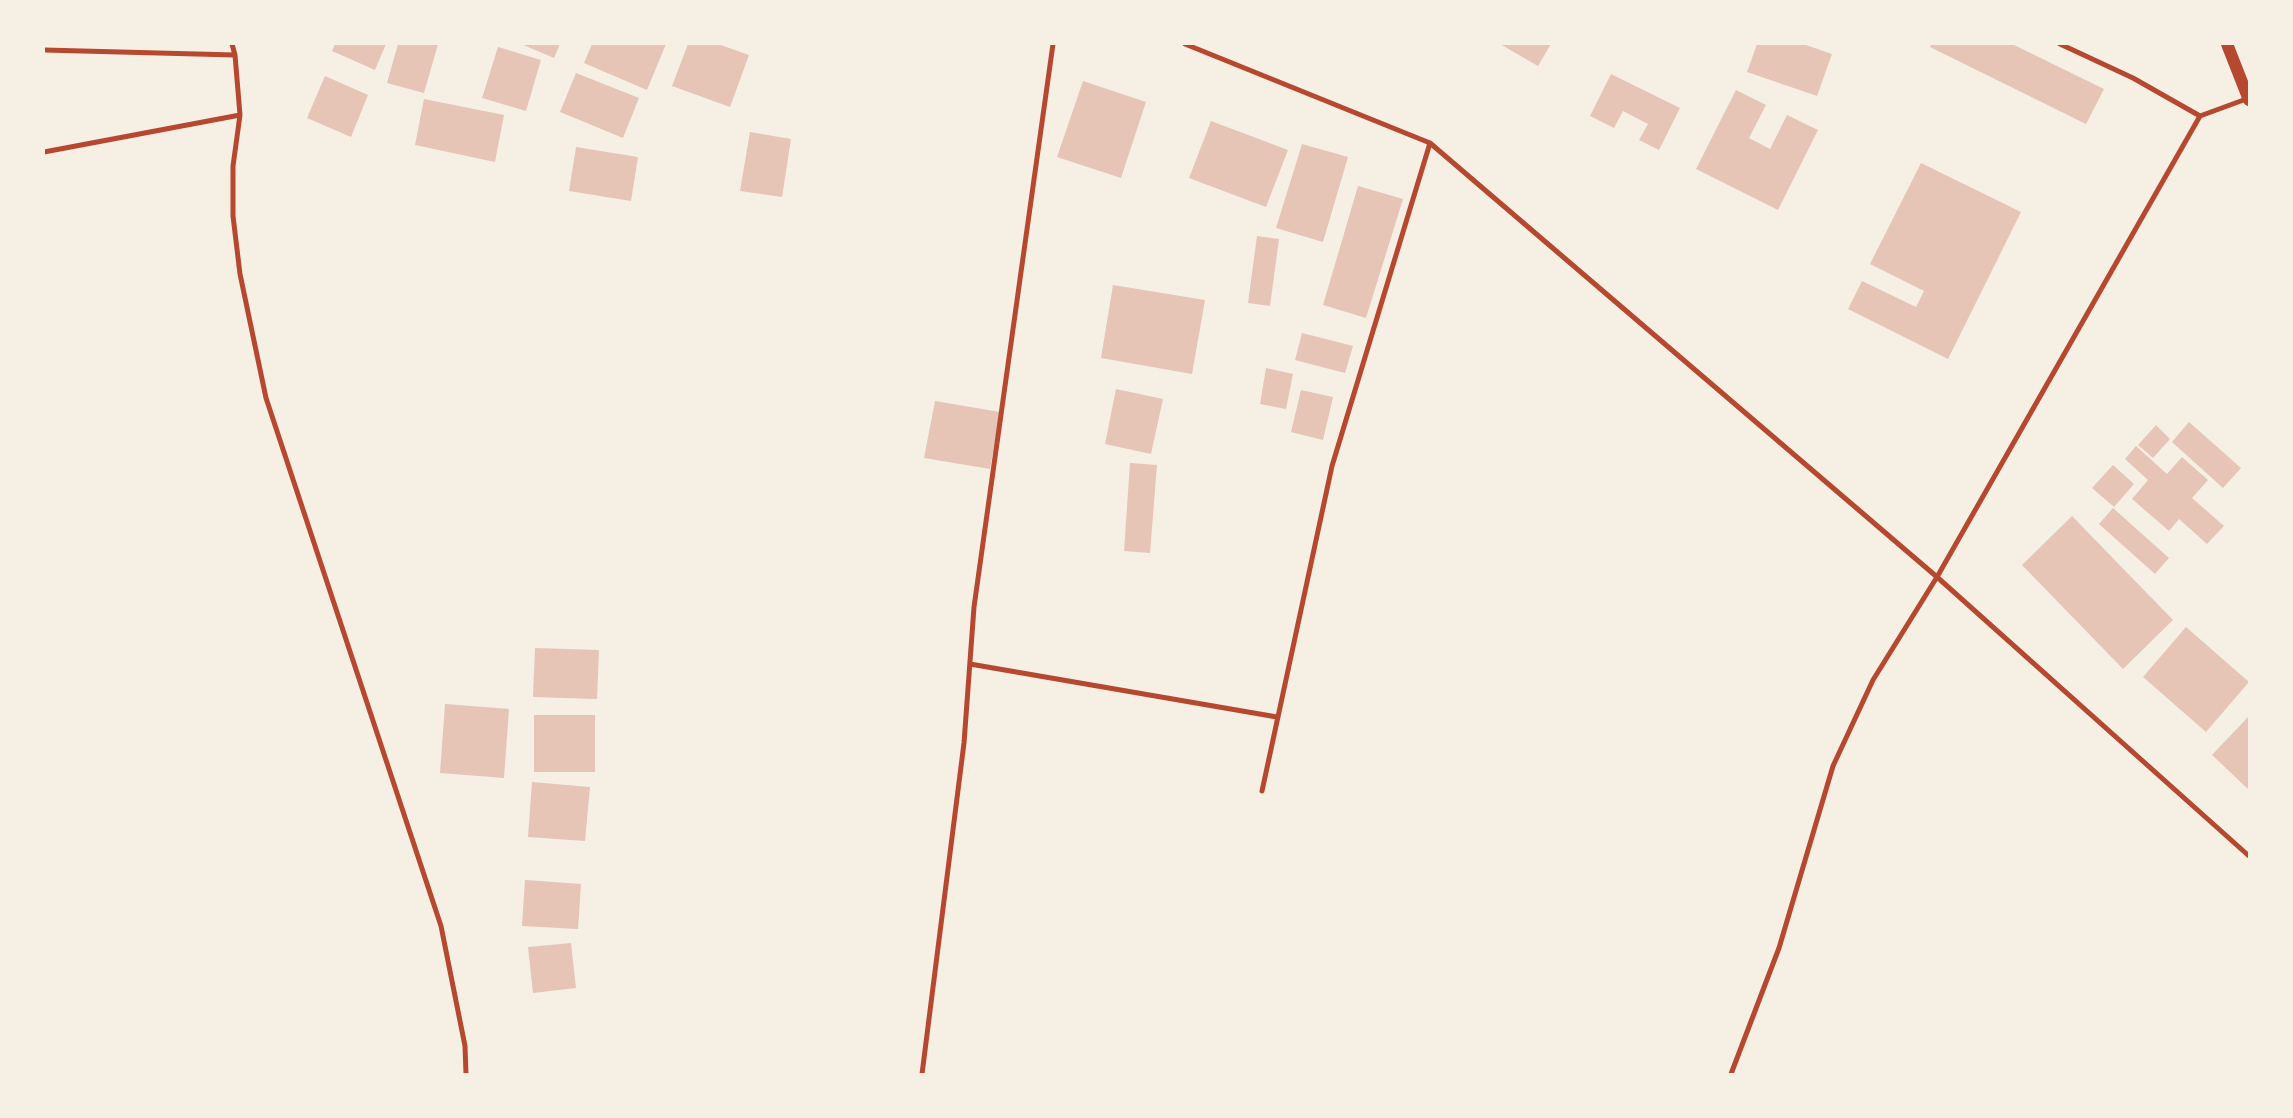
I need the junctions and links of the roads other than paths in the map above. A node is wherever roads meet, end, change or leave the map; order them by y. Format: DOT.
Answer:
graph roads {
  1 [pos="232,44"];
  2 [pos="1054,44"];
  3 [pos="1185,44"];
  4 [pos="2060,44"];
  5 [pos="2227,44"];
  6 [pos="44,50"];
  7 [pos="235,55"];
  8 [pos="2249,99"];
  9 [pos="240,115"];
  10 [pos="2200,116"];
  11 [pos="1430,143"];
  12 [pos="44,152"];
  13 [pos="1937,577"];
  14 [pos="970,664"];
  15 [pos="1277,717"];
  16 [pos="1262,790"];
  17 [pos="2249,856"];
  18 [pos="466,1074"];
  19 [pos="922,1074"];
  20 [pos="1731,1074"];
  1 -- 7 [label="street"];
  2 -- 14 [label="street"];
  3 -- 11 [label="street"];
  4 -- 10 [label="street"];
  5 -- 8 [label="main road"];
  6 -- 7 [label="street"];
  7 -- 9 [label="street"];
  8 -- 10 [label="street"];
  9 -- 12 [label="street"];
  9 -- 18 [label="street"];
  10 -- 13 [label="street"];
  11 -- 13 [label="street"];
  11 -- 15 [label="street"];
  13 -- 17 [label="street"];
  13 -- 20 [label="street"];
  14 -- 15 [label="street"];
  14 -- 19 [label="street"];
  15 -- 16 [label="street"];
}
